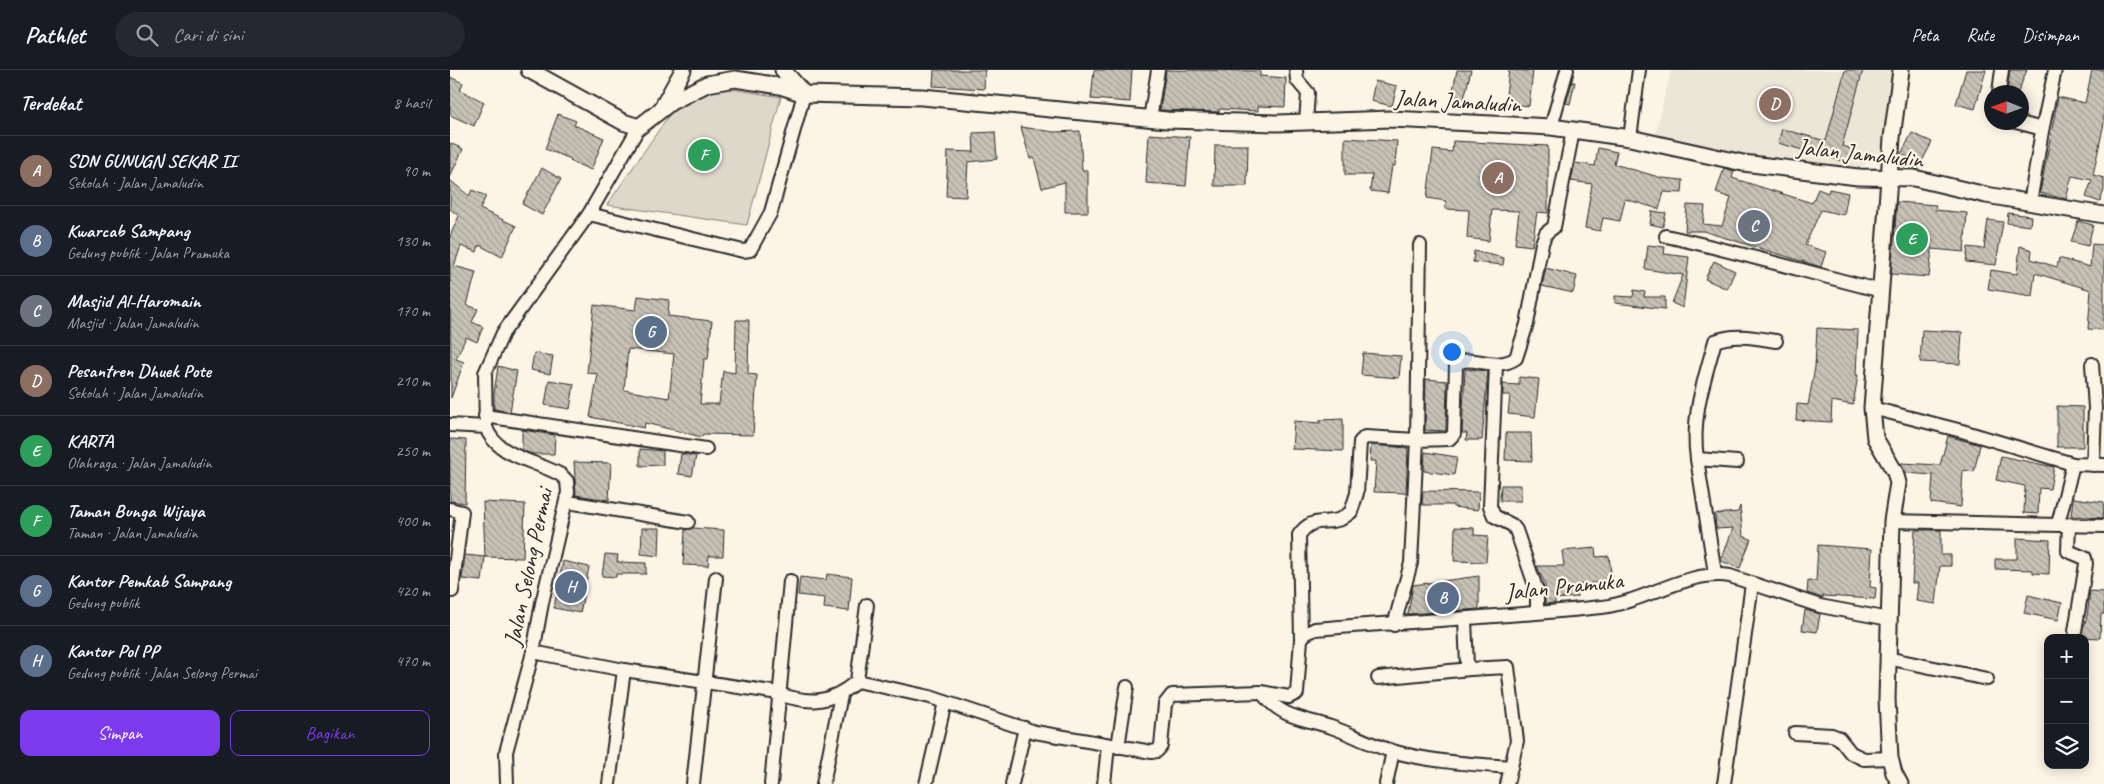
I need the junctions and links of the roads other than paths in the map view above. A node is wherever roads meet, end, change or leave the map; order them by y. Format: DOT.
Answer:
graph roads {
  1 [pos="529,70"];
  2 [pos="683,70"];
  3 [pos="783,70"];
  4 [pos="1158,70"];
  5 [pos="1296,70"];
  6 [pos="1567,70"];
  7 [pos="1639,70"];
  8 [pos="1901,70"];
  9 [pos="2002,70"];
  10 [pos="2055,70"];
  11 [pos="2000,85"];
  12 [pos="804,94"];
  13 [pos="661,109"];
  14 [pos="1150,118"];
  15 [pos="1306,122"];
  16 [pos="2029,125"];
  17 [pos="639,127"];
  18 [pos="1551,127"];
  19 [pos="1572,131"];
  20 [pos="2042,131"];
  21 [pos="1630,138"];
  22 [pos="1889,177"];
  23 [pos="2030,203"];
  24 [pos="589,214"];
  25 [pos="2104,215"];
  26 [pos="1666,236"];
  27 [pos="1420,245"];
  28 [pos="1882,291"];
  29 [pos="1776,341"];
  30 [pos="2092,364"];
  31 [pos="1496,365"];
  32 [pos="1872,408"];
  33 [pos="486,422"];
  34 [pos="450,425"];
  35 [pos="1417,440"];
  36 [pos="706,449"];
  37 [pos="1696,459"];
  38 [pos="1737,462"];
  39 [pos="2073,464"];
  40 [pos="2098,465"];
  41 [pos="568,502"];
  42 [pos="450,509"];
  43 [pos="1892,521"];
  44 [pos="688,522"];
  45 [pos="2063,524"];
  46 [pos="2104,526"];
  47 [pos="1715,574"];
  48 [pos="716,578"];
  49 [pos="790,581"];
  50 [pos="1752,584"];
  51 [pos="451,595"];
  52 [pos="867,604"];
  53 [pos="1537,611"];
  54 [pos="1889,619"];
  55 [pos="1465,620"];
  56 [pos="1394,625"];
  57 [pos="2075,631"];
  58 [pos="1301,639"];
  59 [pos="533,652"];
  60 [pos="1888,658"];
  61 [pos="1470,669"];
  62 [pos="624,670"];
  63 [pos="1378,678"];
  64 [pos="1987,679"];
  65 [pos="857,681"];
  66 [pos="702,683"];
  67 [pos="1126,687"];
  68 [pos="1261,692"];
  69 [pos="780,694"];
  70 [pos="841,695"];
  71 [pos="946,702"];
  72 [pos="1025,728"];
  73 [pos="1795,733"];
  74 [pos="1113,746"];
  75 [pos="1393,751"];
  76 [pos="1890,758"];
  77 [pos="1511,767"];
  78 [pos="507,784"];
  79 [pos="609,784"];
  80 [pos="692,784"];
  81 [pos="771,784"];
  82 [pos="823,784"];
  83 [pos="926,784"];
  84 [pos="1012,784"];
  85 [pos="1104,784"];
  86 [pos="1386,784"];
  87 [pos="1507,784"];
  88 [pos="1724,784"];
  89 [pos="1900,784"];
  1 -- 17 [label="street"];
  2 -- 13 [label="street, Jalan Jamaludin"];
  3 -- 12 [label="street"];
  4 -- 14 [label="street"];
  5 -- 15 [label="street"];
  6 -- 18 [label="street"];
  7 -- 21 [label="street"];
  8 -- 22 [label="street"];
  9 -- 11 [label="street"];
  10 -- 20 [label="street"];
  12 -- 13 [label="street, Jalan Jamaludin"];
  12 -- 14 [label="street, Jalan Jamaludin"];
  12 -- 24 [label="street"];
  13 -- 17 [label="street, Jalan Jamaludin"];
  14 -- 15 [label="street, Jalan Jamaludin"];
  15 -- 18 [label="street, Jalan Jamaludin"];
  16 -- 20 [label="street"];
  17 -- 24 [label="street"];
  18 -- 19 [label="street, Jalan Jamaludin"];
  19 -- 21 [label="street, Jalan Jamaludin"];
  19 -- 31 [label="street"];
  20 -- 23 [label="street"];
  21 -- 22 [label="street, Jalan Jamaludin"];
  22 -- 23 [label="street, Jalan Jamaludin"];
  22 -- 28 [label="street"];
  23 -- 25 [label="street, Jalan Jamaludin"];
  24 -- 33 [label="street"];
  26 -- 28 [label="street"];
  27 -- 35 [label="street"];
  28 -- 32 [label="street"];
  29 -- 37 [label="street"];
  30 -- 40 [label="street"];
  31 -- 35 [label="street"];
  31 -- 53 [label="street"];
  32 -- 39 [label="street"];
  32 -- 43 [label="street"];
  33 -- 34 [label="street"];
  33 -- 36 [label="street"];
  33 -- 41 [label="street, Jalan Selong Permai"];
  35 -- 56 [label="street"];
  35 -- 58 [label="street"];
  37 -- 38 [label="street"];
  37 -- 47 [label="street"];
  39 -- 40 [label="street"];
  39 -- 45 [label="street"];
  41 -- 44 [label="street"];
  41 -- 59 [label="street, Jalan Selong Permai"];
  42 -- 51 [label="street"];
  43 -- 45 [label="street"];
  43 -- 54 [label="street"];
  45 -- 46 [label="street"];
  45 -- 57 [label="street"];
  47 -- 50 [label="street, Jalan Pramuka"];
  47 -- 53 [label="street, Jalan Pramuka"];
  48 -- 66 [label="street"];
  49 -- 69 [label="street"];
  50 -- 54 [label="street, Jalan Pramuka"];
  50 -- 88 [label="street"];
  52 -- 65 [label="street"];
  53 -- 55 [label="street, Jalan Pramuka"];
  54 -- 60 [label="street"];
  55 -- 56 [label="street, Jalan Pramuka"];
  55 -- 61 [label="street"];
  56 -- 58 [label="street, Jalan Pramuka"];
  58 -- 68 [label="street"];
  59 -- 62 [label="street"];
  59 -- 78 [label="street, Jalan Selong Permai"];
  60 -- 64 [label="street"];
  60 -- 76 [label="street"];
  61 -- 63 [label="street"];
  61 -- 77 [label="street"];
  62 -- 66 [label="street"];
  62 -- 79 [label="street"];
  65 -- 70 [label="street"];
  65 -- 71 [label="street"];
  66 -- 69 [label="street"];
  66 -- 80 [label="street"];
  67 -- 74 [label="street"];
  68 -- 74 [label="street"];
  68 -- 75 [label="street"];
  69 -- 70 [label="street"];
  69 -- 81 [label="street"];
  70 -- 82 [label="street"];
  71 -- 72 [label="street"];
  71 -- 83 [label="street"];
  72 -- 74 [label="street"];
  72 -- 84 [label="street"];
  73 -- 76 [label="street"];
  74 -- 85 [label="street"];
  75 -- 77 [label="street"];
  75 -- 86 [label="street"];
  76 -- 89 [label="street"];
  77 -- 87 [label="street"];
}
